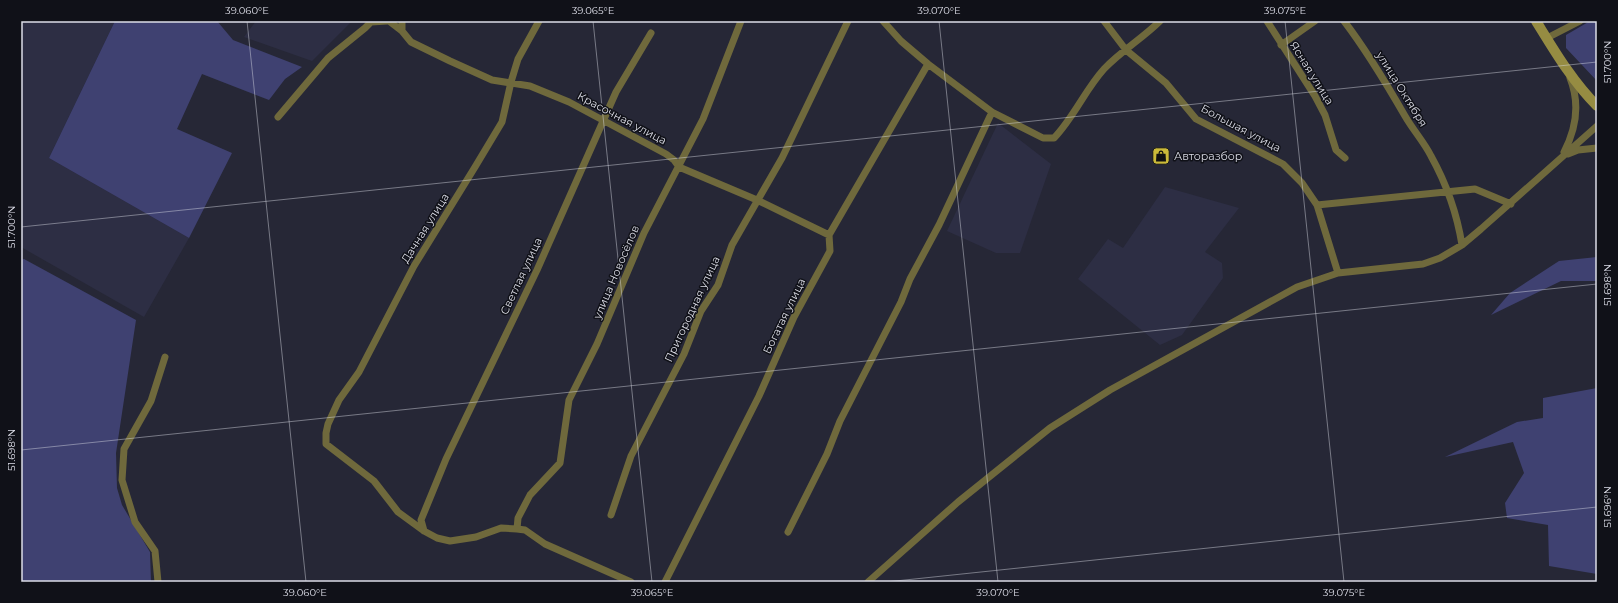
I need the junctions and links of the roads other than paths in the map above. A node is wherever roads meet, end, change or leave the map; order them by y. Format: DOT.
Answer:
graph roads {
  1 [pos="388,21"];
  2 [pos="402,21"];
  3 [pos="539,21"];
  4 [pos="741,21"];
  5 [pos="848,21"];
  6 [pos="883,21"];
  7 [pos="1104,21"];
  8 [pos="1160,21"];
  9 [pos="1267,21"];
  10 [pos="1315,21"];
  11 [pos="1344,21"];
  12 [pos="1536,21"];
  13 [pos="1580,21"];
  14 [pos="402,30"];
  15 [pos="651,33"];
  16 [pos="1546,38"];
  17 [pos="1281,45"];
  18 [pos="1126,50"];
  19 [pos="928,64"];
  20 [pos="1566,68"];
  21 [pos="511,82"];
  22 [pos="1597,106"];
  23 [pos="992,112"];
  24 [pos="278,117"];
  25 [pos="604,122"];
  26 [pos="1597,126"];
  27 [pos="1597,148"];
  28 [pos="1562,156"];
  29 [pos="1345,158"];
  30 [pos="679,167"];
  31 [pos="1447,191"];
  32 [pos="757,200"];
  33 [pos="1511,204"];
  34 [pos="1317,205"];
  35 [pos="829,235"];
  36 [pos="1462,245"];
  37 [pos="1338,273"];
  38 [pos="165,357"];
  39 [pos="611,515"];
  40 [pos="517,529"];
  41 [pos="424,531"];
  42 [pos="788,532"];
  43 [pos="158,582"];
  44 [pos="631,582"];
  45 [pos="665,582"];
  46 [pos="868,582"];
  1 -- 14 [label="street, Красочная улица"];
  1 -- 24 [label="street"];
  2 -- 14 [label="street"];
  3 -- 21 [label="street, Дачная улица"];
  4 -- 30 [label="street, улица Новосёлов"];
  5 -- 32 [label="street, Пригородная улица"];
  6 -- 19 [label="street"];
  7 -- 18 [label="street, Большая улица"];
  8 -- 18 [label="street"];
  9 -- 17 [label="street, Ясная улица"];
  10 -- 17 [label="street"];
  11 -- 31 [label="street, улица Октября"];
  12 -- 16 [label="main road"];
  13 -- 16 [label="street"];
  14 -- 21 [label="street, Красочная улица"];
  15 -- 25 [label="street, Светлая улица"];
  16 -- 20 [label="main road"];
  17 -- 29 [label="street, Ясная улица"];
  18 -- 23 [label="street"];
  18 -- 34 [label="street, Большая улица"];
  19 -- 23 [label="street"];
  19 -- 35 [label="street, Богатая улица"];
  20 -- 22 [label="main road"];
  20 -- 28 [label="street"];
  21 -- 25 [label="street, Красочная улица"];
  21 -- 41 [label="street, Дачная улица"];
  23 -- 42 [label="street"];
  25 -- 30 [label="street, Красочная улица"];
  25 -- 41 [label="street, Светлая улица"];
  26 -- 28 [label="street"];
  27 -- 28 [label="street"];
  28 -- 33 [label="street"];
  30 -- 32 [label="street, Красочная улица"];
  30 -- 40 [label="street, улица Новосёлов"];
  31 -- 33 [label="street"];
  31 -- 34 [label="street"];
  31 -- 36 [label="street, улица Октября"];
  32 -- 35 [label="street, Красочная улица"];
  32 -- 39 [label="street, Пригородная улица"];
  33 -- 36 [label="street"];
  34 -- 37 [label="street, Большая улица"];
  35 -- 45 [label="street, Богатая улица"];
  36 -- 37 [label="street"];
  37 -- 46 [label="street"];
  38 -- 43 [label="street"];
  40 -- 41 [label="street"];
  40 -- 44 [label="street"];
}
